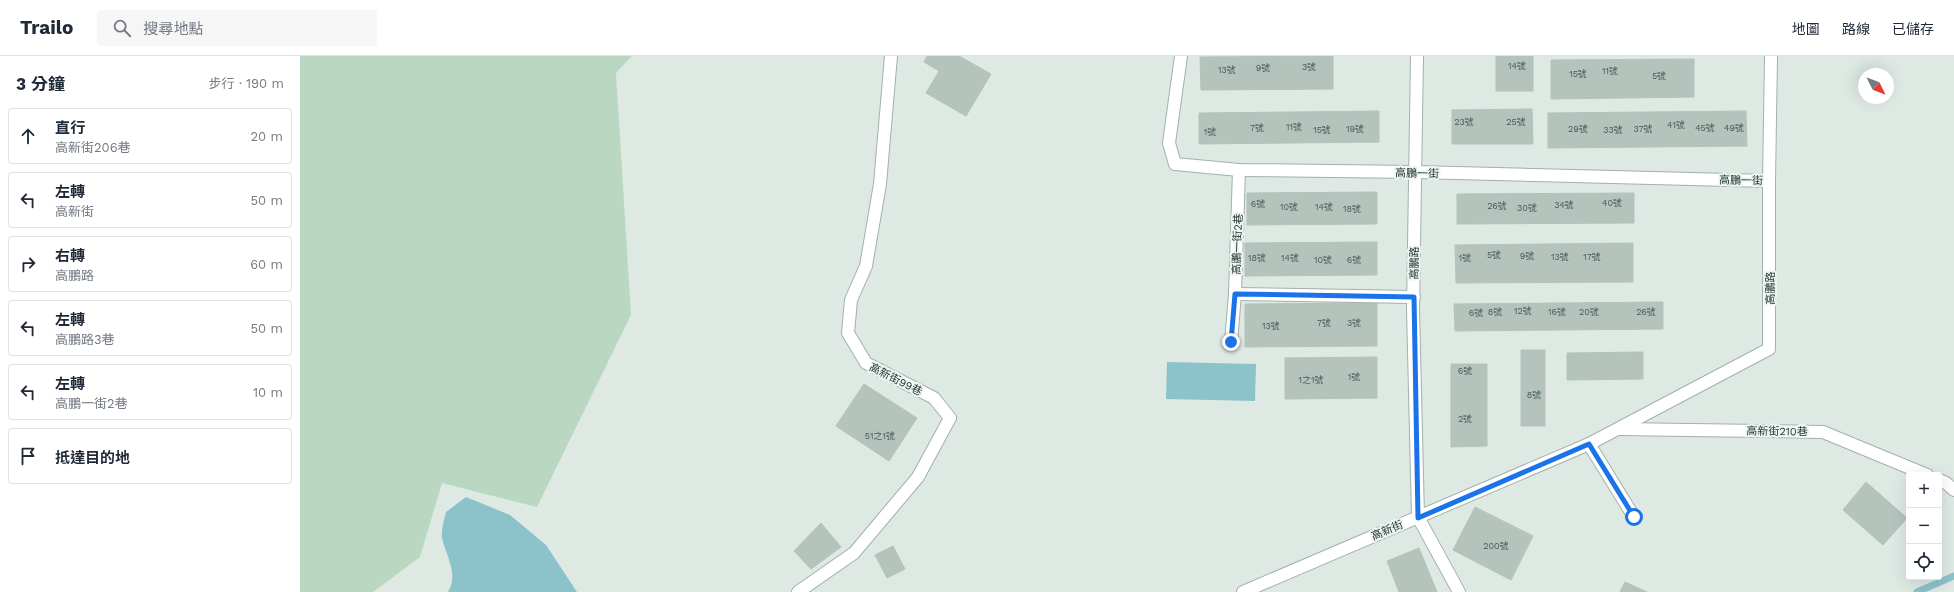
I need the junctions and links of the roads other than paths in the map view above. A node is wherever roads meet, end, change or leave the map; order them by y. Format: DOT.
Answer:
graph roads {
  1 [pos="891,56"];
  2 [pos="1181,56"];
  3 [pos="1417,56"];
  4 [pos="1771,56"];
  5 [pos="1239,170"];
  6 [pos="1416,172"];
  7 [pos="1769,181"];
  8 [pos="1235,294"];
  9 [pos="1414,297"];
  10 [pos="1231,342"];
  11 [pos="1618,429"];
  12 [pos="1589,444"];
  13 [pos="1920,472"];
  14 [pos="1942,481"];
  15 [pos="1954,490"];
  16 [pos="1634,517"];
  17 [pos="1418,518"];
  18 [pos="798,592"];
  19 [pos="1243,592"];
  20 [pos="1459,592"];
  1 -- 18 [label="street, 高新街99巷"];
  2 -- 5 [label="street, 高鵬一街"];
  3 -- 6 [label="street, 高鵬路"];
  4 -- 7 [label="street, 高鵬路"];
  5 -- 6 [label="street, 高鵬一街"];
  5 -- 8 [label="street, 高鵬一街2巷"];
  6 -- 7 [label="street, 高鵬一街"];
  6 -- 9 [label="street, 高鵬路"];
  7 -- 11 [label="street, 高鵬路"];
  8 -- 9 [label="street"];
  8 -- 10 [label="street, 高鵬一街2巷"];
  9 -- 17 [label="street, 高鵬路"];
  11 -- 12 [label="street, 高新街"];
  11 -- 13 [label="street, 高新街210巷"];
  12 -- 16 [label="street"];
  12 -- 17 [label="street, 高新街"];
  14 -- 15 [label="street"];
  17 -- 19 [label="street, 高新街"];
  17 -- 20 [label="street"];
}
